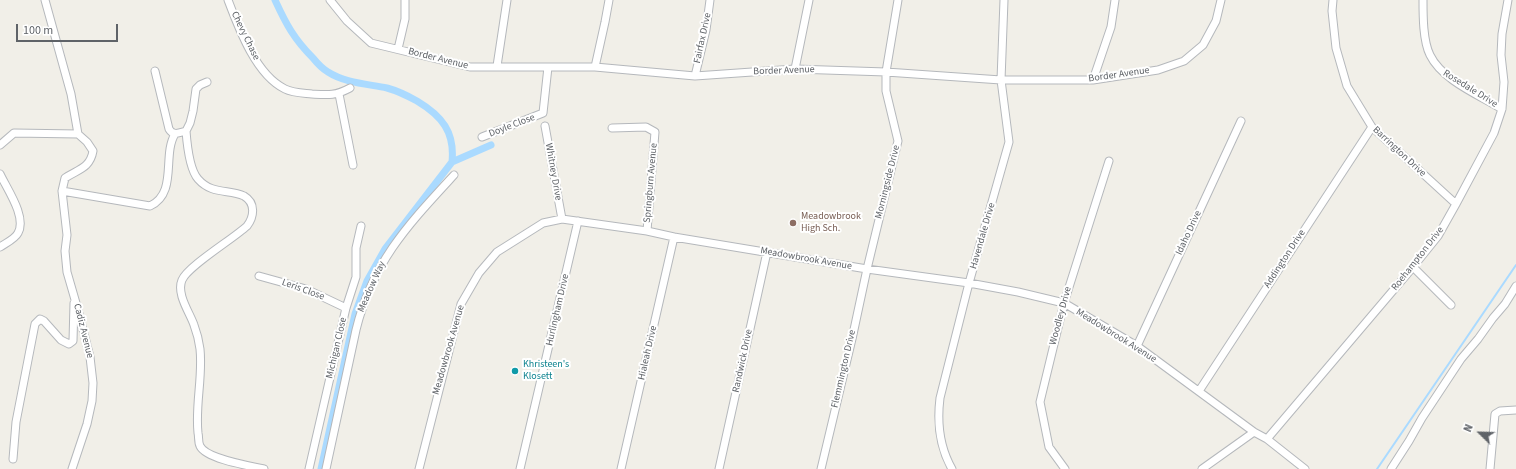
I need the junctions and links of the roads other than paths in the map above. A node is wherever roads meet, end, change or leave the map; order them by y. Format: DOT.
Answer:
graph roads {
  1 [pos="45,0"];
  2 [pos="228,0"];
  3 [pos="330,0"];
  4 [pos="405,0"];
  5 [pos="507,0"];
  6 [pos="608,0"];
  7 [pos="710,0"];
  8 [pos="809,0"];
  9 [pos="898,0"];
  10 [pos="1004,0"];
  11 [pos="1115,0"];
  12 [pos="1221,0"];
  13 [pos="1333,0"];
  14 [pos="1423,0"];
  15 [pos="1508,0"];
  16 [pos="398,49"];
  17 [pos="497,66"];
  18 [pos="548,67"];
  19 [pos="595,67"];
  20 [pos="795,69"];
  21 [pos="155,71"];
  22 [pos="886,72"];
  23 [pos="695,76"];
  24 [pos="1001,80"];
  25 [pos="1093,80"];
  26 [pos="207,82"];
  27 [pos="350,88"];
  28 [pos="339,94"];
  29 [pos="1502,109"];
  30 [pos="1241,121"];
  31 [pos="545,126"];
  32 [pos="1372,127"];
  33 [pos="612,128"];
  34 [pos="186,131"];
  35 [pos="78,134"];
  36 [pos="175,134"];
  37 [pos="482,137"];
  38 [pos="0,145"];
  39 [pos="1109,161"];
  40 [pos="353,165"];
  41 [pos="0,174"];
  42 [pos="454,175"];
  43 [pos="62,191"];
  44 [pos="1456,204"];
  45 [pos="562,219"];
  46 [pos="578,221"];
  47 [pos="362,226"];
  48 [pos="647,231"];
  49 [pos="674,237"];
  50 [pos="0,246"];
  51 [pos="767,252"];
  52 [pos="1413,267"];
  53 [pos="866,269"];
  54 [pos="259,276"];
  55 [pos="969,283"];
  56 [pos="1516,286"];
  57 [pos="74,297"];
  58 [pos="1064,304"];
  59 [pos="1451,305"];
  60 [pos="346,308"];
  61 [pos="1137,346"];
  62 [pos="1199,391"];
  63 [pos="1516,410"];
  64 [pos="1254,432"];
  65 [pos="1267,439"];
  66 [pos="13,459"];
  67 [pos="72,469"];
  68 [pos="264,469"];
  69 [pos="309,469"];
  70 [pos="326,469"];
  71 [pos="418,469"];
  72 [pos="520,469"];
  73 [pos="621,469"];
  74 [pos="719,469"];
  75 [pos="821,469"];
  76 [pos="952,469"];
  77 [pos="1065,469"];
  78 [pos="1202,469"];
  79 [pos="1304,469"];
  80 [pos="1391,469"];
  81 [pos="1490,469"];
  1 -- 35 [label="street"];
  2 -- 28 [label="street, Chevy Chase"];
  3 -- 16 [label="street, Border Avenue"];
  4 -- 16 [label="street"];
  5 -- 17 [label="street"];
  6 -- 19 [label="street"];
  7 -- 23 [label="street, Fairfax Drive"];
  8 -- 20 [label="street"];
  9 -- 22 [label="street, Morningside Drive"];
  10 -- 24 [label="street, Havendale Drive"];
  11 -- 25 [label="street"];
  12 -- 25 [label="street, Border Avenue"];
  13 -- 32 [label="street, Barrington Drive"];
  14 -- 29 [label="street, Rosedale Drive"];
  15 -- 29 [label="street, Roehampton Drive"];
  16 -- 17 [label="street, Border Avenue"];
  17 -- 18 [label="street, Border Avenue"];
  18 -- 19 [label="street, Border Avenue"];
  18 -- 37 [label="street, Doyle Close"];
  19 -- 23 [label="street, Border Avenue"];
  20 -- 22 [label="street, Border Avenue"];
  20 -- 23 [label="street, Border Avenue"];
  21 -- 36 [label="street"];
  22 -- 24 [label="street, Border Avenue"];
  22 -- 53 [label="street, Morningside Drive"];
  24 -- 25 [label="street, Border Avenue"];
  24 -- 55 [label="street, Havendale Drive"];
  26 -- 34 [label="street"];
  27 -- 28 [label="street, Chevy Chase"];
  28 -- 40 [label="street"];
  29 -- 44 [label="street, Roehampton Drive"];
  30 -- 61 [label="street, Idaho Drive"];
  31 -- 45 [label="street, Whitney Drive"];
  32 -- 44 [label="street, Barrington Drive"];
  32 -- 62 [label="street, Addington Drive"];
  33 -- 48 [label="street, Springburn Avenue"];
  34 -- 36 [label="street"];
  34 -- 68 [label="street"];
  35 -- 38 [label="street"];
  35 -- 43 [label="street"];
  36 -- 43 [label="street"];
  39 -- 58 [label="street, Woodley Drive"];
  41 -- 50 [label="street"];
  42 -- 70 [label="street, Meadow Way"];
  43 -- 57 [label="street, Cadiz Avenue"];
  44 -- 52 [label="street, Roehampton Drive"];
  45 -- 46 [label="street, Meadowbrook Avenue"];
  45 -- 71 [label="street, Meadowbrook Avenue"];
  46 -- 48 [label="street, Meadowbrook Avenue"];
  46 -- 72 [label="street, Hurlingham Drive"];
  47 -- 60 [label="street, Michigan Close"];
  48 -- 49 [label="street, Meadowbrook Avenue"];
  49 -- 51 [label="street, Meadowbrook Avenue"];
  49 -- 73 [label="street, Hialeah Drive"];
  51 -- 53 [label="street, Meadowbrook Avenue"];
  51 -- 74 [label="street, Randwick Drive"];
  52 -- 59 [label="street"];
  52 -- 65 [label="street, Roehampton Drive"];
  53 -- 55 [label="street, Meadowbrook Avenue"];
  53 -- 75 [label="street, Flemmington Drive"];
  54 -- 60 [label="street, Leris Close"];
  55 -- 58 [label="street, Meadowbrook Avenue"];
  55 -- 76 [label="street, Havendale Drive"];
  56 -- 80 [label="street"];
  57 -- 66 [label="street"];
  57 -- 67 [label="street, Cadiz Avenue"];
  58 -- 61 [label="street, Meadowbrook Avenue"];
  58 -- 77 [label="street, Woodley Drive"];
  60 -- 69 [label="street, Michigan Close"];
  61 -- 62 [label="street, Meadowbrook Avenue"];
  62 -- 64 [label="street, Meadowbrook Avenue"];
  63 -- 81 [label="street"];
  64 -- 65 [label="street, Meadowbrook Avenue"];
  64 -- 78 [label="street"];
  65 -- 79 [label="street, Meadowbrook Avenue"];
}
